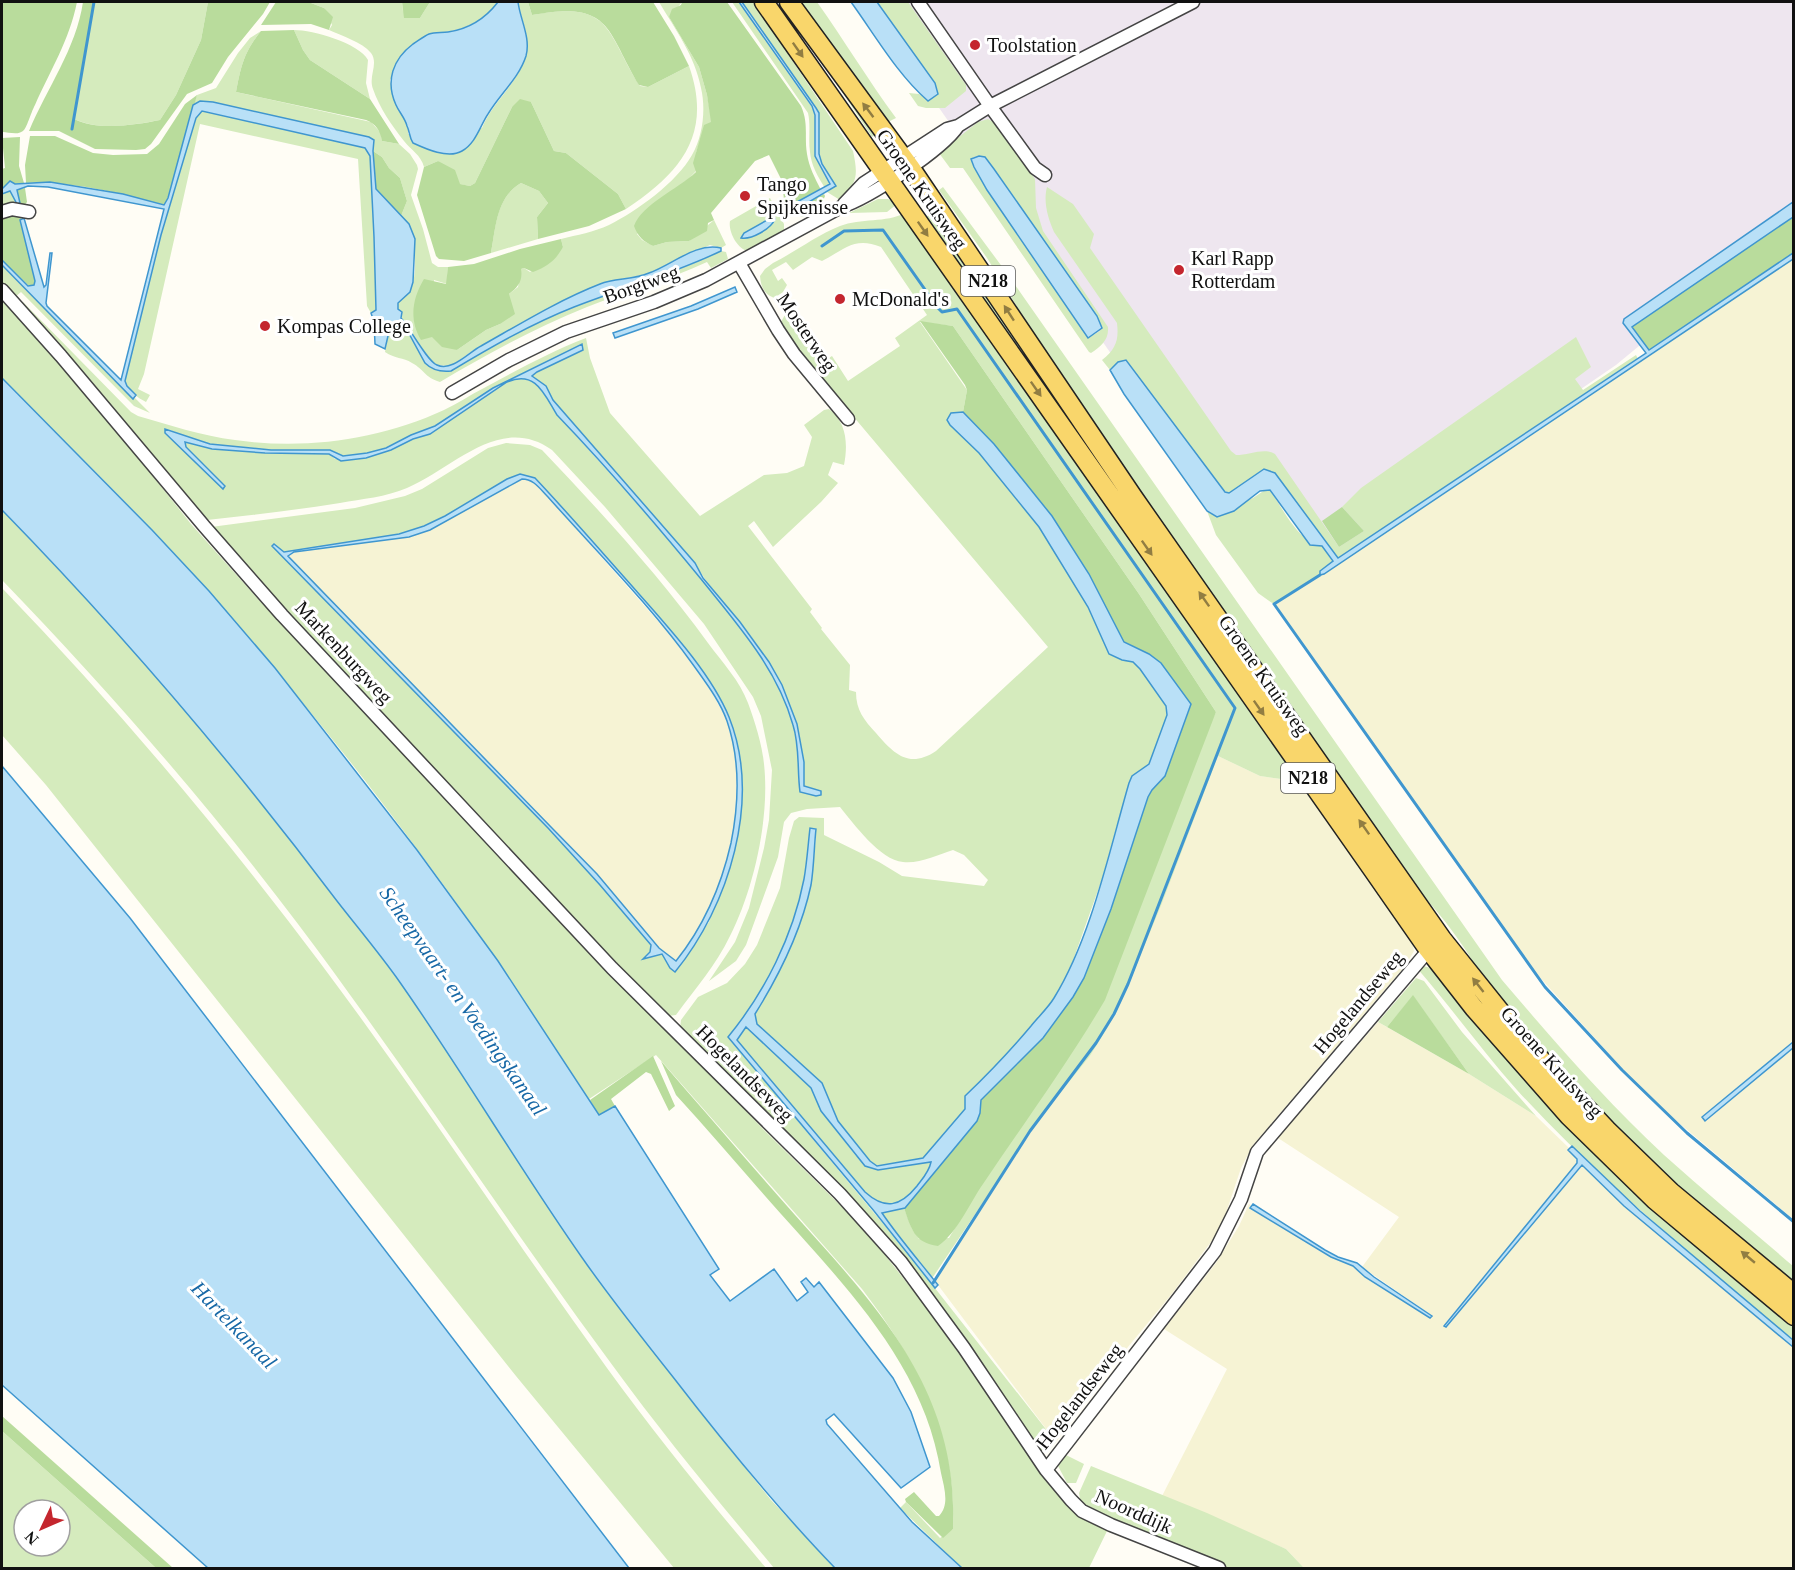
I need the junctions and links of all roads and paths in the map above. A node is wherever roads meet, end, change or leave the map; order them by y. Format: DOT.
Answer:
graph roads {
  1 [pos="764,2"];
  2 [pos="789,2"];
  3 [pos="918,2"];
  4 [pos="1186,3"];
  5 [pos="990,106"];
  6 [pos="906,162"];
  7 [pos="1045,175"];
  8 [pos="885,176"];
  9 [pos="2,212"];
  10 [pos="29,212"];
  11 [pos="740,263"];
  12 [pos="2,290"];
  13 [pos="452,393"];
  14 [pos="848,419"];
  15 [pos="1435,944"];
  16 [pos="671,1028"];
  17 [pos="1794,1294"];
  18 [pos="1794,1316"];
  19 [pos="1047,1470"];
  20 [pos="1219,1569"];
  1 -- 8 [label="main road, Groene Kruisweg / N218, one-way"];
  6 -- 2 [label="main road, Groene Kruisweg / N218, one-way"];
  3 -- 5 [label="street"];
  4 -- 5 [label="street, Borgtweg"];
  5 -- 6 [label="street, Borgtweg"];
  5 -- 7 [label="street"];
  6 -- 8 [label="street, Borgtweg"];
  15 -- 6 [label="main road, Groene Kruisweg / N218, one-way"];
  8 -- 11 [label="street, Borgtweg"];
  8 -- 15 [label="main road, Groene Kruisweg / N218, one-way"];
  9 -- 10 [label="street"];
  11 -- 13 [label="street, Borgtweg"];
  11 -- 14 [label="street, Mosterweg"];
  12 -- 16 [label="street, Markenburgweg"];
  17 -- 15 [label="main road, Groene Kruisweg / N218, one-way"];
  15 -- 18 [label="main road, Groene Kruisweg / N218"];
  15 -- 19 [label="street, Hogelandseweg"];
  16 -- 19 [label="street, Hogelandseweg"];
  19 -- 20 [label="street, Noorddijk"];
}
